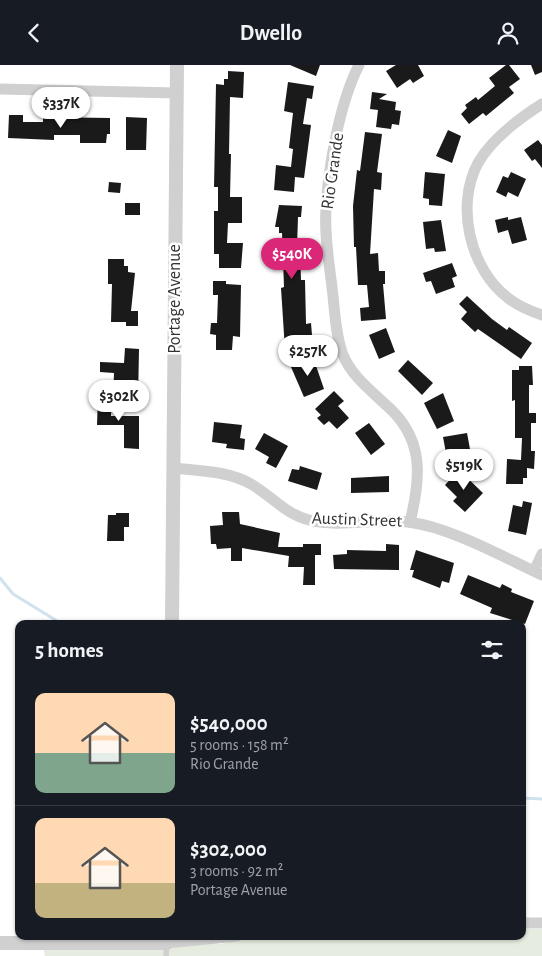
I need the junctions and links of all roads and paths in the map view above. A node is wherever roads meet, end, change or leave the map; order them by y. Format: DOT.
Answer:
graph roads {
  1 [pos="177,65"];
  2 [pos="359,65"];
  3 [pos="0,89"];
  4 [pos="176,93"];
  5 [pos="542,104"];
  6 [pos="542,315"];
  7 [pos="174,468"];
  8 [pos="410,522"];
  9 [pos="542,555"];
  10 [pos="538,573"];
  11 [pos="172,620"];
  12 [pos="526,923"];
  13 [pos="542,923"];
  14 [pos="205,940"];
  15 [pos="0,943"];
  16 [pos="166,945"];
  1 -- 4 [label="street, Portage Avenue"];
  2 -- 8 [label="street, Rio Grande"];
  3 -- 4 [label="street"];
  4 -- 7 [label="street, Portage Avenue"];
  5 -- 6 [label="street"];
  7 -- 8 [label="street, Austin Street"];
  7 -- 11 [label="street, Portage Avenue"];
  8 -- 10 [label="street, Austin Street"];
  9 -- 10 [label="street"];
  12 -- 13 [label="street"];
  14 -- 16 [label="street"];
  15 -- 16 [label="street"];
}
